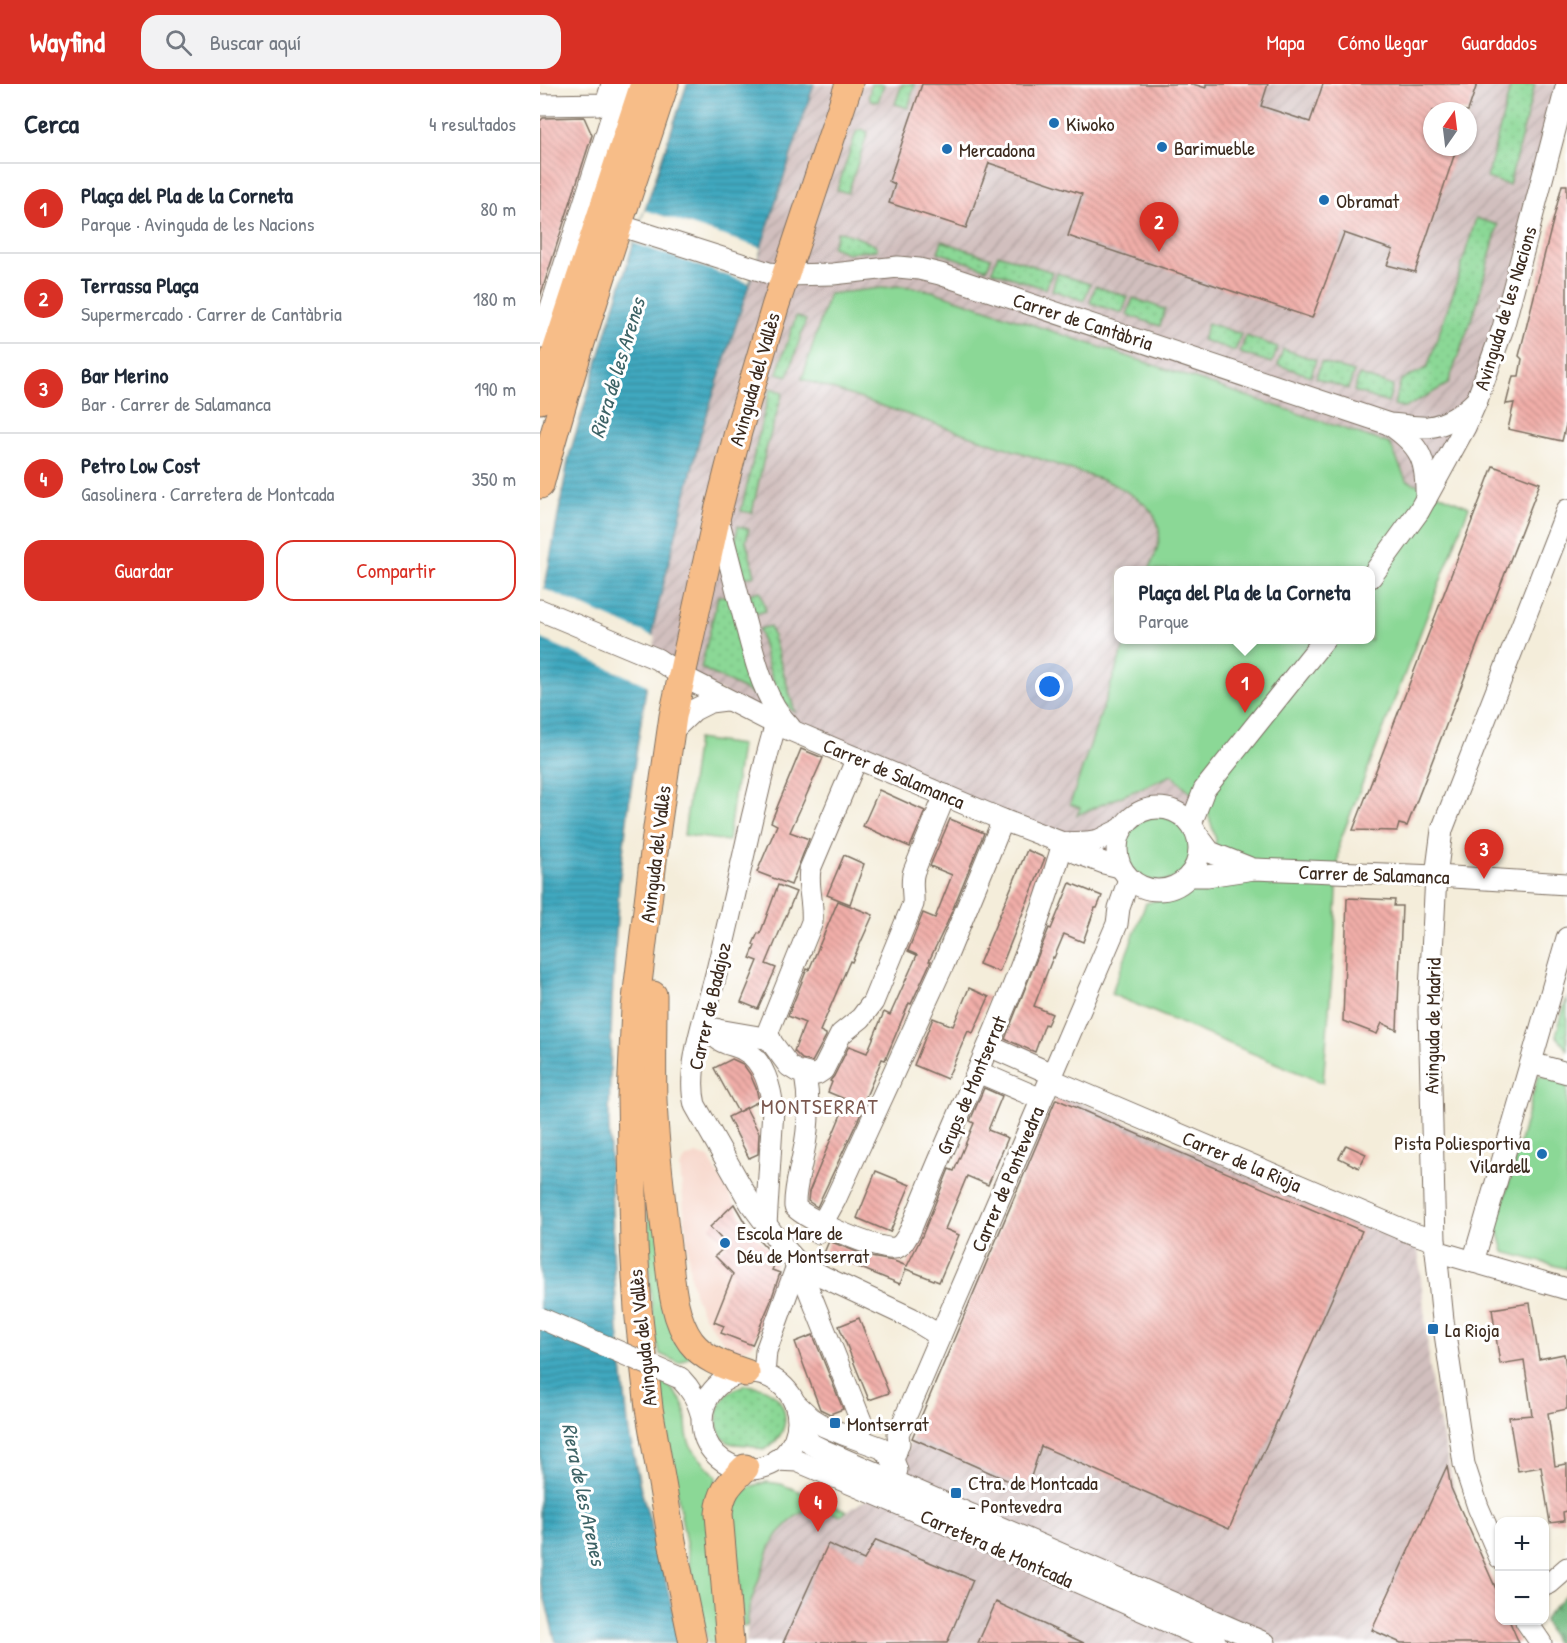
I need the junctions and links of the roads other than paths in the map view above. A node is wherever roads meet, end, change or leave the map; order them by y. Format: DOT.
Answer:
graph roads {
  1 [pos="622,84"];
  2 [pos="644,84"];
  3 [pos="664,84"];
  4 [pos="849,84"];
  5 [pos="1567,84"];
  6 [pos="609,94"];
  7 [pos="540,105"];
  8 [pos="605,227"];
  9 [pos="769,272"];
  10 [pos="540,338"];
  11 [pos="540,400"];
  12 [pos="1477,400"];
  13 [pos="1389,424"];
  14 [pos="540,485"];
  15 [pos="1426,499"];
  16 [pos="1567,510"];
  17 [pos="717,515"];
  18 [pos="1375,572"];
  19 [pos="540,610"];
  20 [pos="1320,644"];
  21 [pos="682,676"];
  22 [pos="726,700"];
  23 [pos="784,727"];
  24 [pos="670,733"];
  25 [pos="857,758"];
  26 [pos="1204,790"];
  27 [pos="945,795"];
  28 [pos="1159,807"];
  29 [pos="1003,820"];
  30 [pos="1193,828"];
  31 [pos="1121,829"];
  32 [pos="1063,843"];
  33 [pos="1254,869"];
  34 [pos="1124,873"];
  35 [pos="1189,876"];
  36 [pos="1437,876"];
  37 [pos="1567,884"];
  38 [pos="1149,890"];
  39 [pos="1117,924"];
  40 [pos="644,937"];
  41 [pos="1567,938"];
  42 [pos="710,1028"];
  43 [pos="770,1039"];
  44 [pos="989,1046"];
  45 [pos="1531,1063"];
  46 [pos="978,1072"];
  47 [pos="1567,1073"];
  48 [pos="805,1074"];
  49 [pos="1051,1076"];
  50 [pos="1041,1099"];
  51 [pos="766,1226"];
  52 [pos="820,1229"];
  53 [pos="1435,1246"];
  54 [pos="1473,1262"];
  55 [pos="798,1263"];
  56 [pos="1567,1289"];
  57 [pos="540,1318"];
  58 [pos="940,1336"];
  59 [pos="744,1376"];
  60 [pos="680,1378"];
  61 [pos="794,1402"];
  62 [pos="702,1417"];
  63 [pos="798,1425"];
  64 [pos="863,1426"];
  65 [pos="891,1447"];
  66 [pos="838,1456"];
  67 [pos="776,1460"];
  68 [pos="745,1468"];
  69 [pos="913,1489"];
  70 [pos="1495,1546"];
  71 [pos="1567,1568"];
  72 [pos="1549,1583"];
  73 [pos="1527,1625"];
  74 [pos="1529,1625"];
  75 [pos="693,1643"];
  76 [pos="730,1643"];
  77 [pos="1216,1643"];
  78 [pos="1265,1643"];
  79 [pos="1532,1643"];
  80 [pos="1541,1643"];
  1 -- 8 [label="street"];
  2 -- 8 [label="main road"];
  3 -- 8 [label="main road"];
  4 -- 9 [label="main road, Avinguda del Vallès"];
  5 -- 12 [label="street, Avinguda de les Nacions"];
  6 -- 7 [label="street"];
  8 -- 9 [label="street, Carrer de Cantàbria"];
  8 -- 10 [label="street"];
  8 -- 11 [label="main road"];
  8 -- 14 [label="main road"];
  9 -- 13 [label="street, Carrer de Cantàbria"];
  9 -- 17 [label="main road, Avinguda del Vallès"];
  12 -- 13 [label="street, Carrer de Cantàbria"];
  12 -- 15 [label="street, Avinguda de les Nacions"];
  13 -- 15 [label="street, Carrer de Cantàbria"];
  15 -- 18 [label="street, Avinguda de les Nacions"];
  16 -- 36 [label="street, Avinguda de Madrid"];
  17 -- 21 [label="main road, Avinguda del Vallès"];
  17 -- 23 [label="street, Carrer de Salamanca"];
  19 -- 21 [label="street, Carrer de Salamanca"];
  20 -- 26 [label="street"];
  21 -- 22 [label="street, Carrer de Salamanca"];
  21 -- 24 [label="main road, Avinguda del Vallès"];
  22 -- 23 [label="street, Carrer de Salamanca"];
  22 -- 24 [label="street"];
  23 -- 25 [label="street, Carrer de Salamanca"];
  23 -- 42 [label="street, Carrer de Badajoz"];
  24 -- 40 [label="main road, Avinguda del Vallès"];
  25 -- 27 [label="street, Carrer de Salamanca"];
  25 -- 43 [label="street"];
  26 -- 28 [label="street"];
  26 -- 30 [label="street"];
  27 -- 29 [label="street, Carrer de Salamanca"];
  27 -- 48 [label="street"];
  28 -- 30 [label="street"];
  28 -- 31 [label="street"];
  29 -- 32 [label="street, Carrer de Salamanca"];
  29 -- 52 [label="street"];
  30 -- 33 [label="street, Carrer de Salamanca"];
  30 -- 35 [label="street"];
  31 -- 32 [label="street, Carrer de Salamanca"];
  31 -- 34 [label="street"];
  32 -- 34 [label="street, Carrer de Salamanca"];
  32 -- 44 [label="street, Grups de Montserrat"];
  33 -- 35 [label="street, Carrer de Salamanca"];
  33 -- 36 [label="street, Carrer de Salamanca"];
  34 -- 38 [label="street"];
  34 -- 39 [label="street, Carrer de Pontevedra"];
  35 -- 38 [label="street"];
  36 -- 37 [label="street, Carrer de Salamanca"];
  36 -- 53 [label="street, Avinguda de Madrid"];
  38 -- 39 [label="street, Carrer de Pontevedra"];
  39 -- 49 [label="street, Carrer de Pontevedra"];
  40 -- 59 [label="main road"];
  40 -- 75 [label="main road, Avinguda del Vallès"];
  41 -- 45 [label="street"];
  42 -- 43 [label="street"];
  42 -- 51 [label="street, Carrer de Badajoz"];
  42 -- 51 [label="street"];
  43 -- 48 [label="street"];
  44 -- 46 [label="street, Grups de Montserrat"];
  44 -- 49 [label="street, Carrer de la Rioja"];
  45 -- 47 [label="street"];
  45 -- 54 [label="street"];
  46 -- 50 [label="street"];
  46 -- 52 [label="street, Grups de Montserrat"];
  48 -- 52 [label="street, Grups de Montserrat"];
  49 -- 50 [label="street, Carrer de Pontevedra"];
  49 -- 53 [label="street, Carrer de la Rioja"];
  50 -- 58 [label="street, Carrer de Pontevedra"];
  51 -- 55 [label="street, Carrer de Badajoz"];
  53 -- 54 [label="street, Carrer de la Rioja"];
  53 -- 70 [label="street, Avinguda de Madrid"];
  54 -- 56 [label="street, Carrer de la Rioja"];
  55 -- 58 [label="street, Carrer de Badajoz"];
  55 -- 59 [label="street"];
  55 -- 64 [label="street"];
  57 -- 60 [label="street, bridge"];
  58 -- 65 [label="street, Carrer de Pontevedra"];
  59 -- 60 [label="street"];
  59 -- 61 [label="street"];
  59 -- 62 [label="street"];
  60 -- 62 [label="street"];
  61 -- 63 [label="street"];
  61 -- 65 [label="street"];
  62 -- 68 [label="street"];
  63 -- 66 [label="street, Carretera de Montcada"];
  63 -- 67 [label="street"];
  65 -- 66 [label="street"];
  65 -- 69 [label="street, Carretera de Montcada"];
  66 -- 69 [label="street, Carretera de Montcada"];
  67 -- 68 [label="street"];
  67 -- 77 [label="street, Carretera de Montcada"];
  68 -- 76 [label="main road"];
  69 -- 78 [label="street, Carretera de Montcada"];
  71 -- 72 [label="street"];
  73 -- 79 [label="street"];
  74 -- 80 [label="street"];
}
